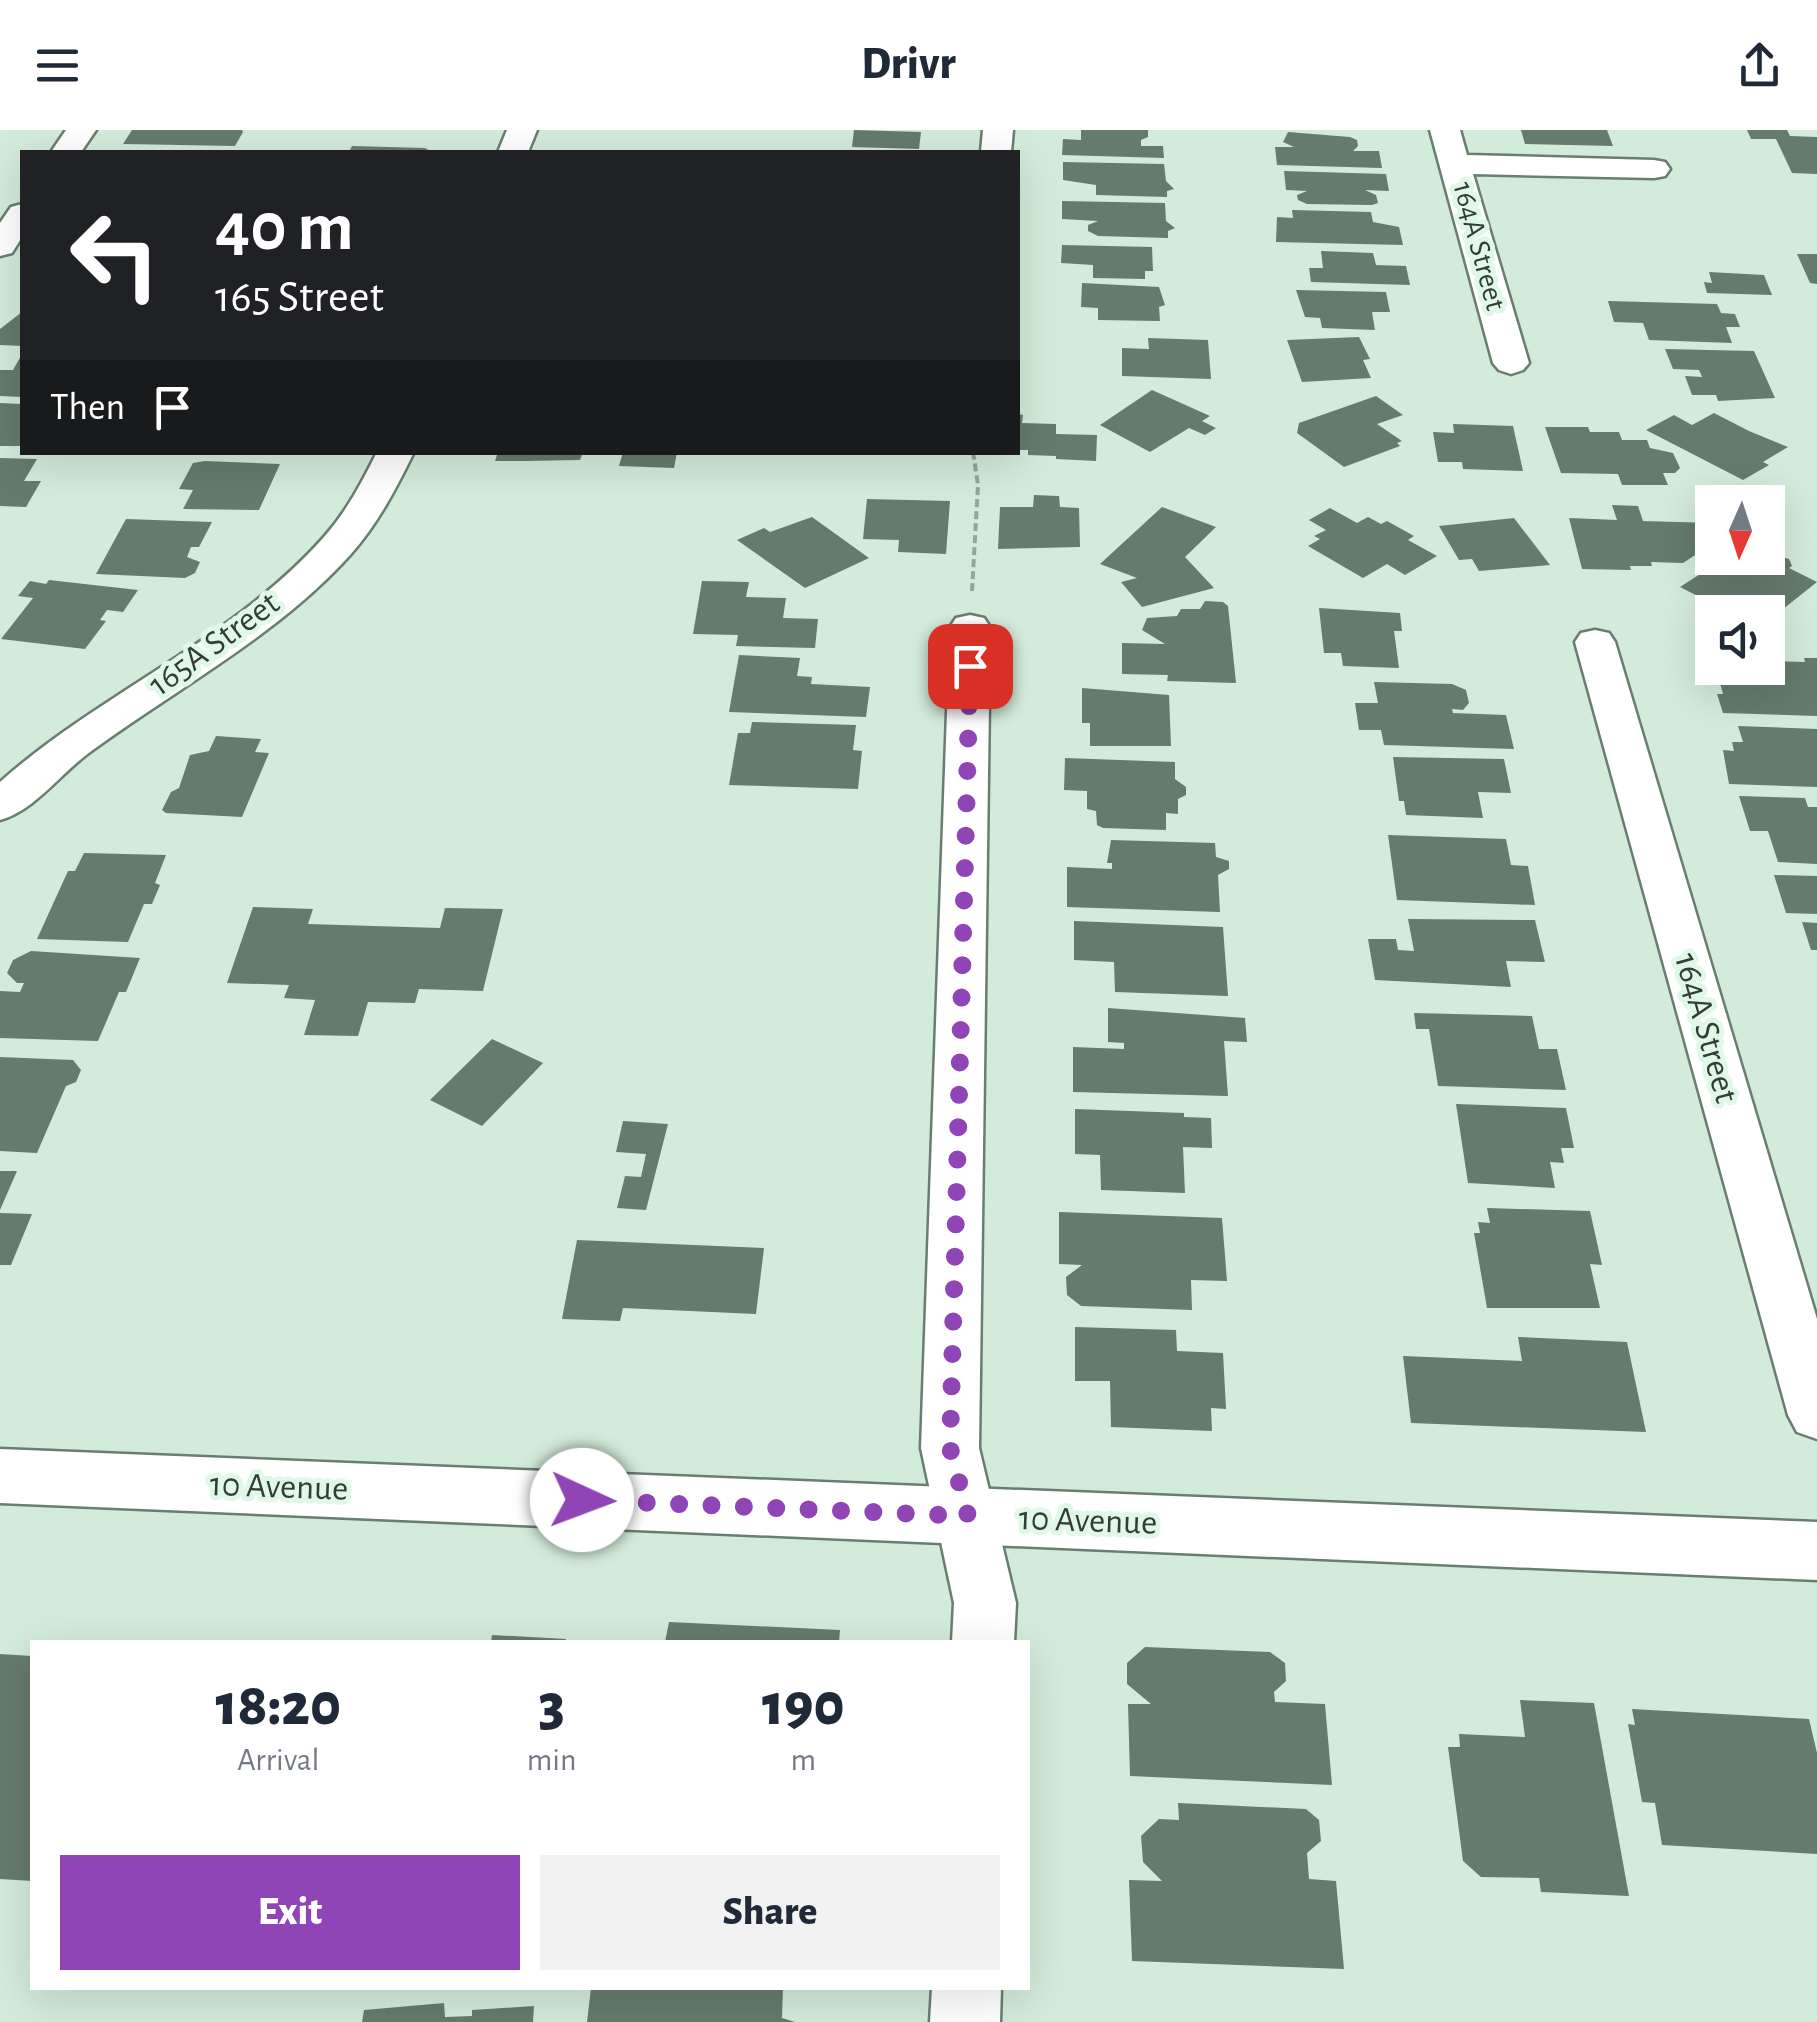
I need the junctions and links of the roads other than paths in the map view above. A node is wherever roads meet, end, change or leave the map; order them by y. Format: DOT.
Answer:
graph roads {
  1 [pos="1444,130"];
  2 [pos="1456,164"];
  3 [pos="1654,168"];
  4 [pos="20,217"];
  5 [pos="0,246"];
  6 [pos="1511,363"];
  7 [pos="394,455"];
  8 [pos="970,627"];
  9 [pos="1595,642"];
  10 [pos="0,806"];
  11 [pos="1817,1415"];
  12 [pos="0,1476"];
  13 [pos="968,1516"];
  14 [pos="1817,1552"];
  15 [pos="983,1640"];
  16 [pos="967,1990"];
  17 [pos="965,2022"];
  1 -- 2 [label="street, 164A Street"];
  2 -- 3 [label="street"];
  2 -- 6 [label="street, 164A Street"];
  4 -- 5 [label="street"];
  7 -- 10 [label="street, 165A Street"];
  8 -- 13 [label="street"];
  9 -- 11 [label="street, 164A Street"];
  12 -- 13 [label="street, 10 Avenue"];
  13 -- 14 [label="street, 10 Avenue"];
  13 -- 15 [label="street"];
  16 -- 17 [label="street"];
}
